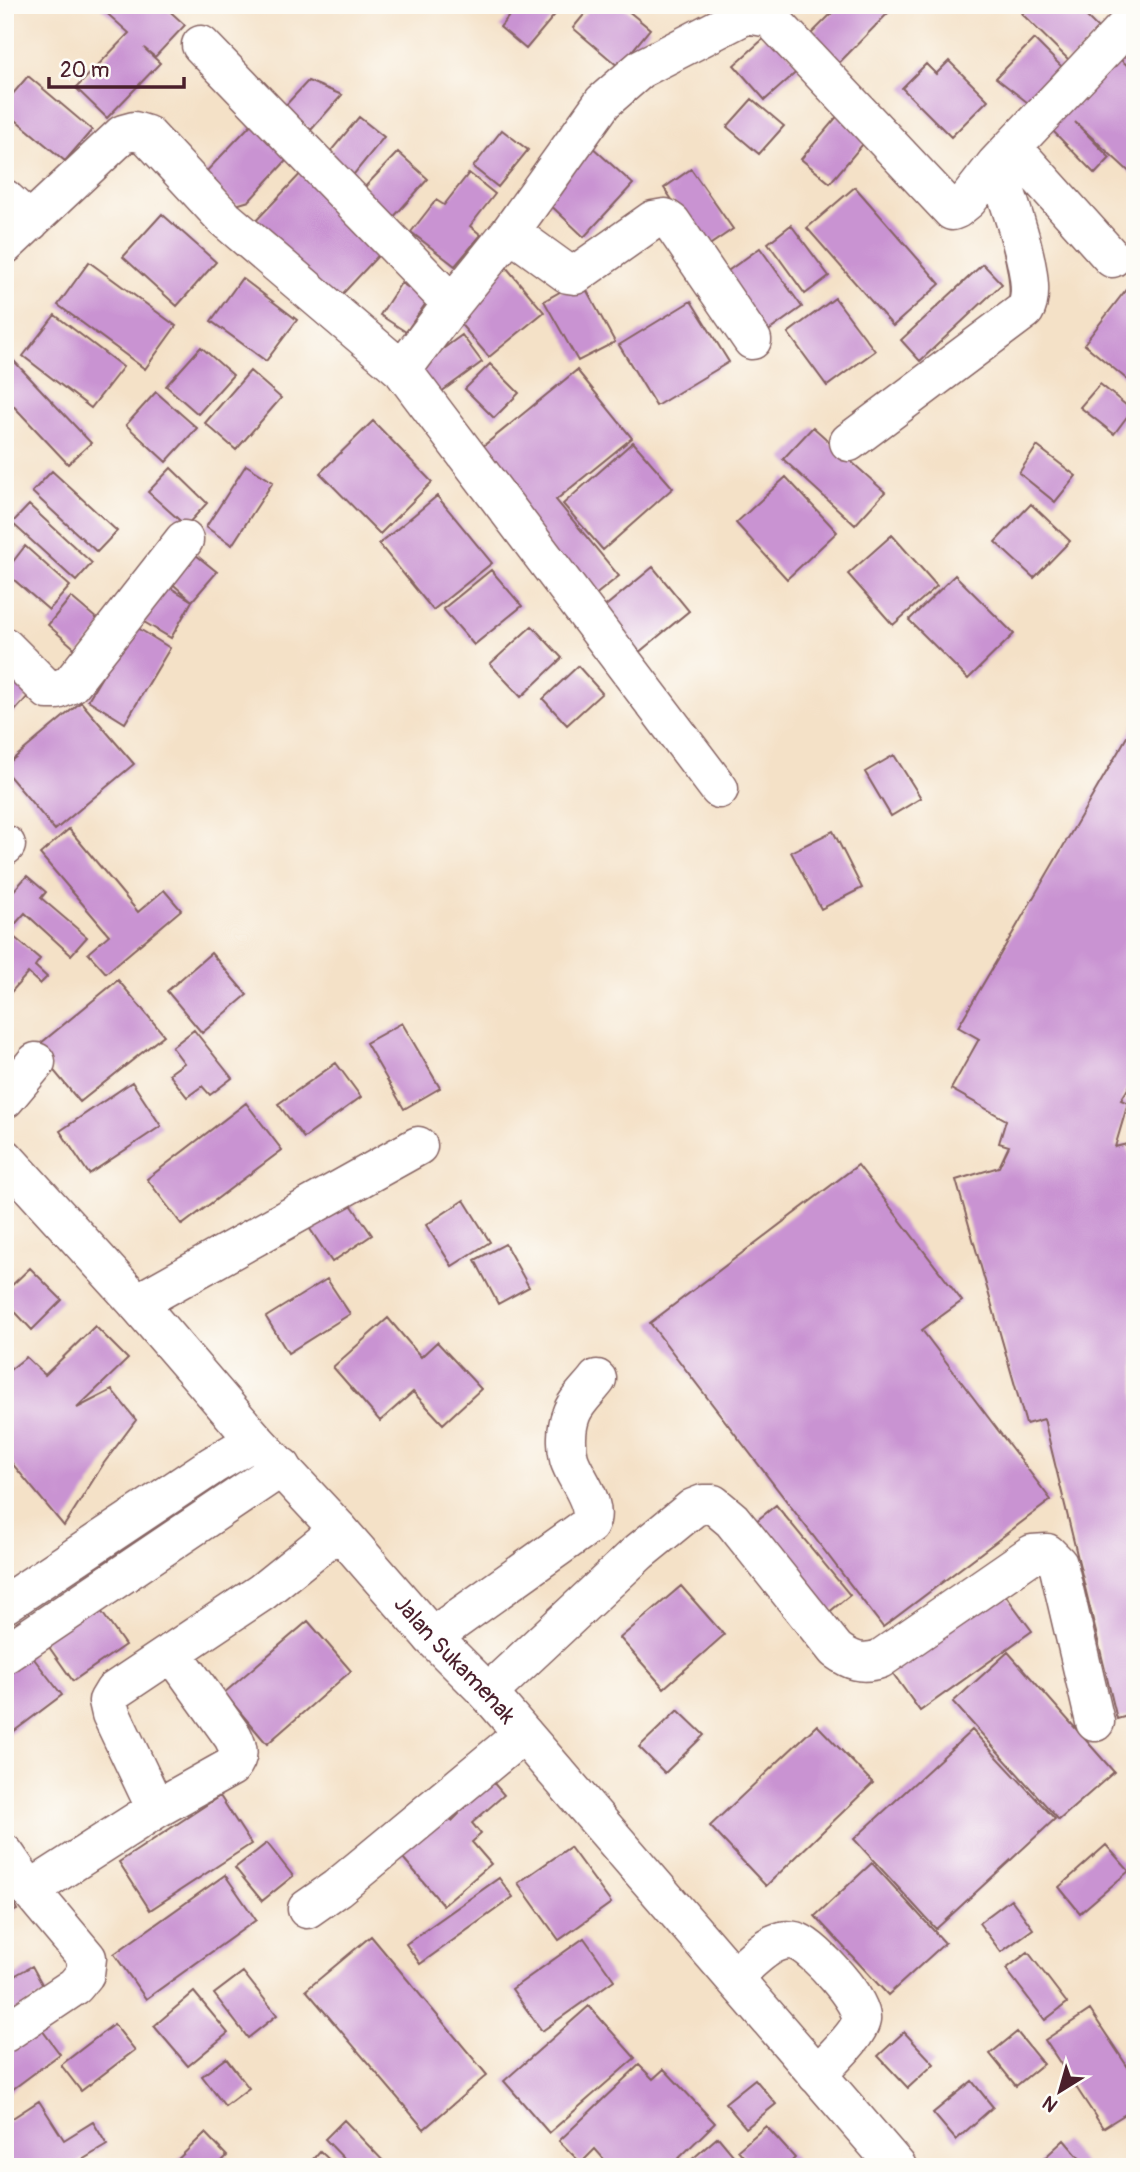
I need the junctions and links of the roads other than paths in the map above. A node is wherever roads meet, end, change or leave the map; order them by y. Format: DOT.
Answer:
graph roads {
  1 [pos="1124,15"];
  2 [pos="201,45"];
  3 [pos="1004,156"];
  4 [pos="13,222"];
  5 [pos="510,232"];
  6 [pos="1112,258"];
  7 [pos="452,304"];
  8 [pos="751,340"];
  9 [pos="402,370"];
  10 [pos="849,442"];
  11 [pos="184,540"];
  12 [pos="5,647"];
  13 [pos="719,789"];
  14 [pos="36,1062"];
  15 [pos="5,1099"];
  16 [pos="418,1146"];
  17 [pos="5,1158"];
  18 [pos="137,1303"];
  19 [pos="597,1379"];
  20 [pos="255,1440"];
  21 [pos="282,1467"];
  22 [pos="339,1530"];
  23 [pos="5,1604"];
  24 [pos="432,1637"];
  25 [pos="172,1652"];
  26 [pos="5,1654"];
  27 [pos="488,1693"];
  28 [pos="1095,1722"];
  29 [pos="523,1734"];
  30 [pos="156,1809"];
  31 [pos="5,1854"];
  32 [pos="30,1890"];
  33 [pos="307,1909"];
  34 [pos="734,1976"];
  35 [pos="5,2033"];
  36 [pos="817,2075"];
  37 [pos="892,2165"];
  1 -- 3 [label="street"];
  2 -- 7 [label="street"];
  3 -- 5 [label="street"];
  3 -- 6 [label="street"];
  3 -- 10 [label="street"];
  4 -- 9 [label="street"];
  5 -- 7 [label="street"];
  5 -- 8 [label="street"];
  7 -- 9 [label="street"];
  9 -- 13 [label="street"];
  11 -- 12 [label="street"];
  14 -- 15 [label="street"];
  16 -- 18 [label="street"];
  17 -- 18 [label="street, Jalan Sukamenak"];
  18 -- 20 [label="street, Jalan Sukamenak"];
  19 -- 24 [label="street"];
  20 -- 21 [label="street, Jalan Sukamenak"];
  20 -- 23 [label="street"];
  21 -- 22 [label="street, Jalan Sukamenak"];
  21 -- 26 [label="street"];
  22 -- 24 [label="street, Jalan Sukamenak"];
  22 -- 25 [label="street"];
  24 -- 27 [label="street, Jalan Sukamenak"];
  25 -- 30 [label="street"];
  25 -- 30 [label="street"];
  27 -- 28 [label="street"];
  27 -- 29 [label="street, Jalan Sukamenak"];
  29 -- 33 [label="street"];
  29 -- 34 [label="street, Jalan Sukamenak"];
  30 -- 32 [label="street"];
  31 -- 32 [label="street"];
  32 -- 35 [label="street"];
  34 -- 36 [label="street, Jalan Sukamenak"];
  34 -- 36 [label="street"];
  36 -- 37 [label="street, Jalan Sukamenak"];
}
